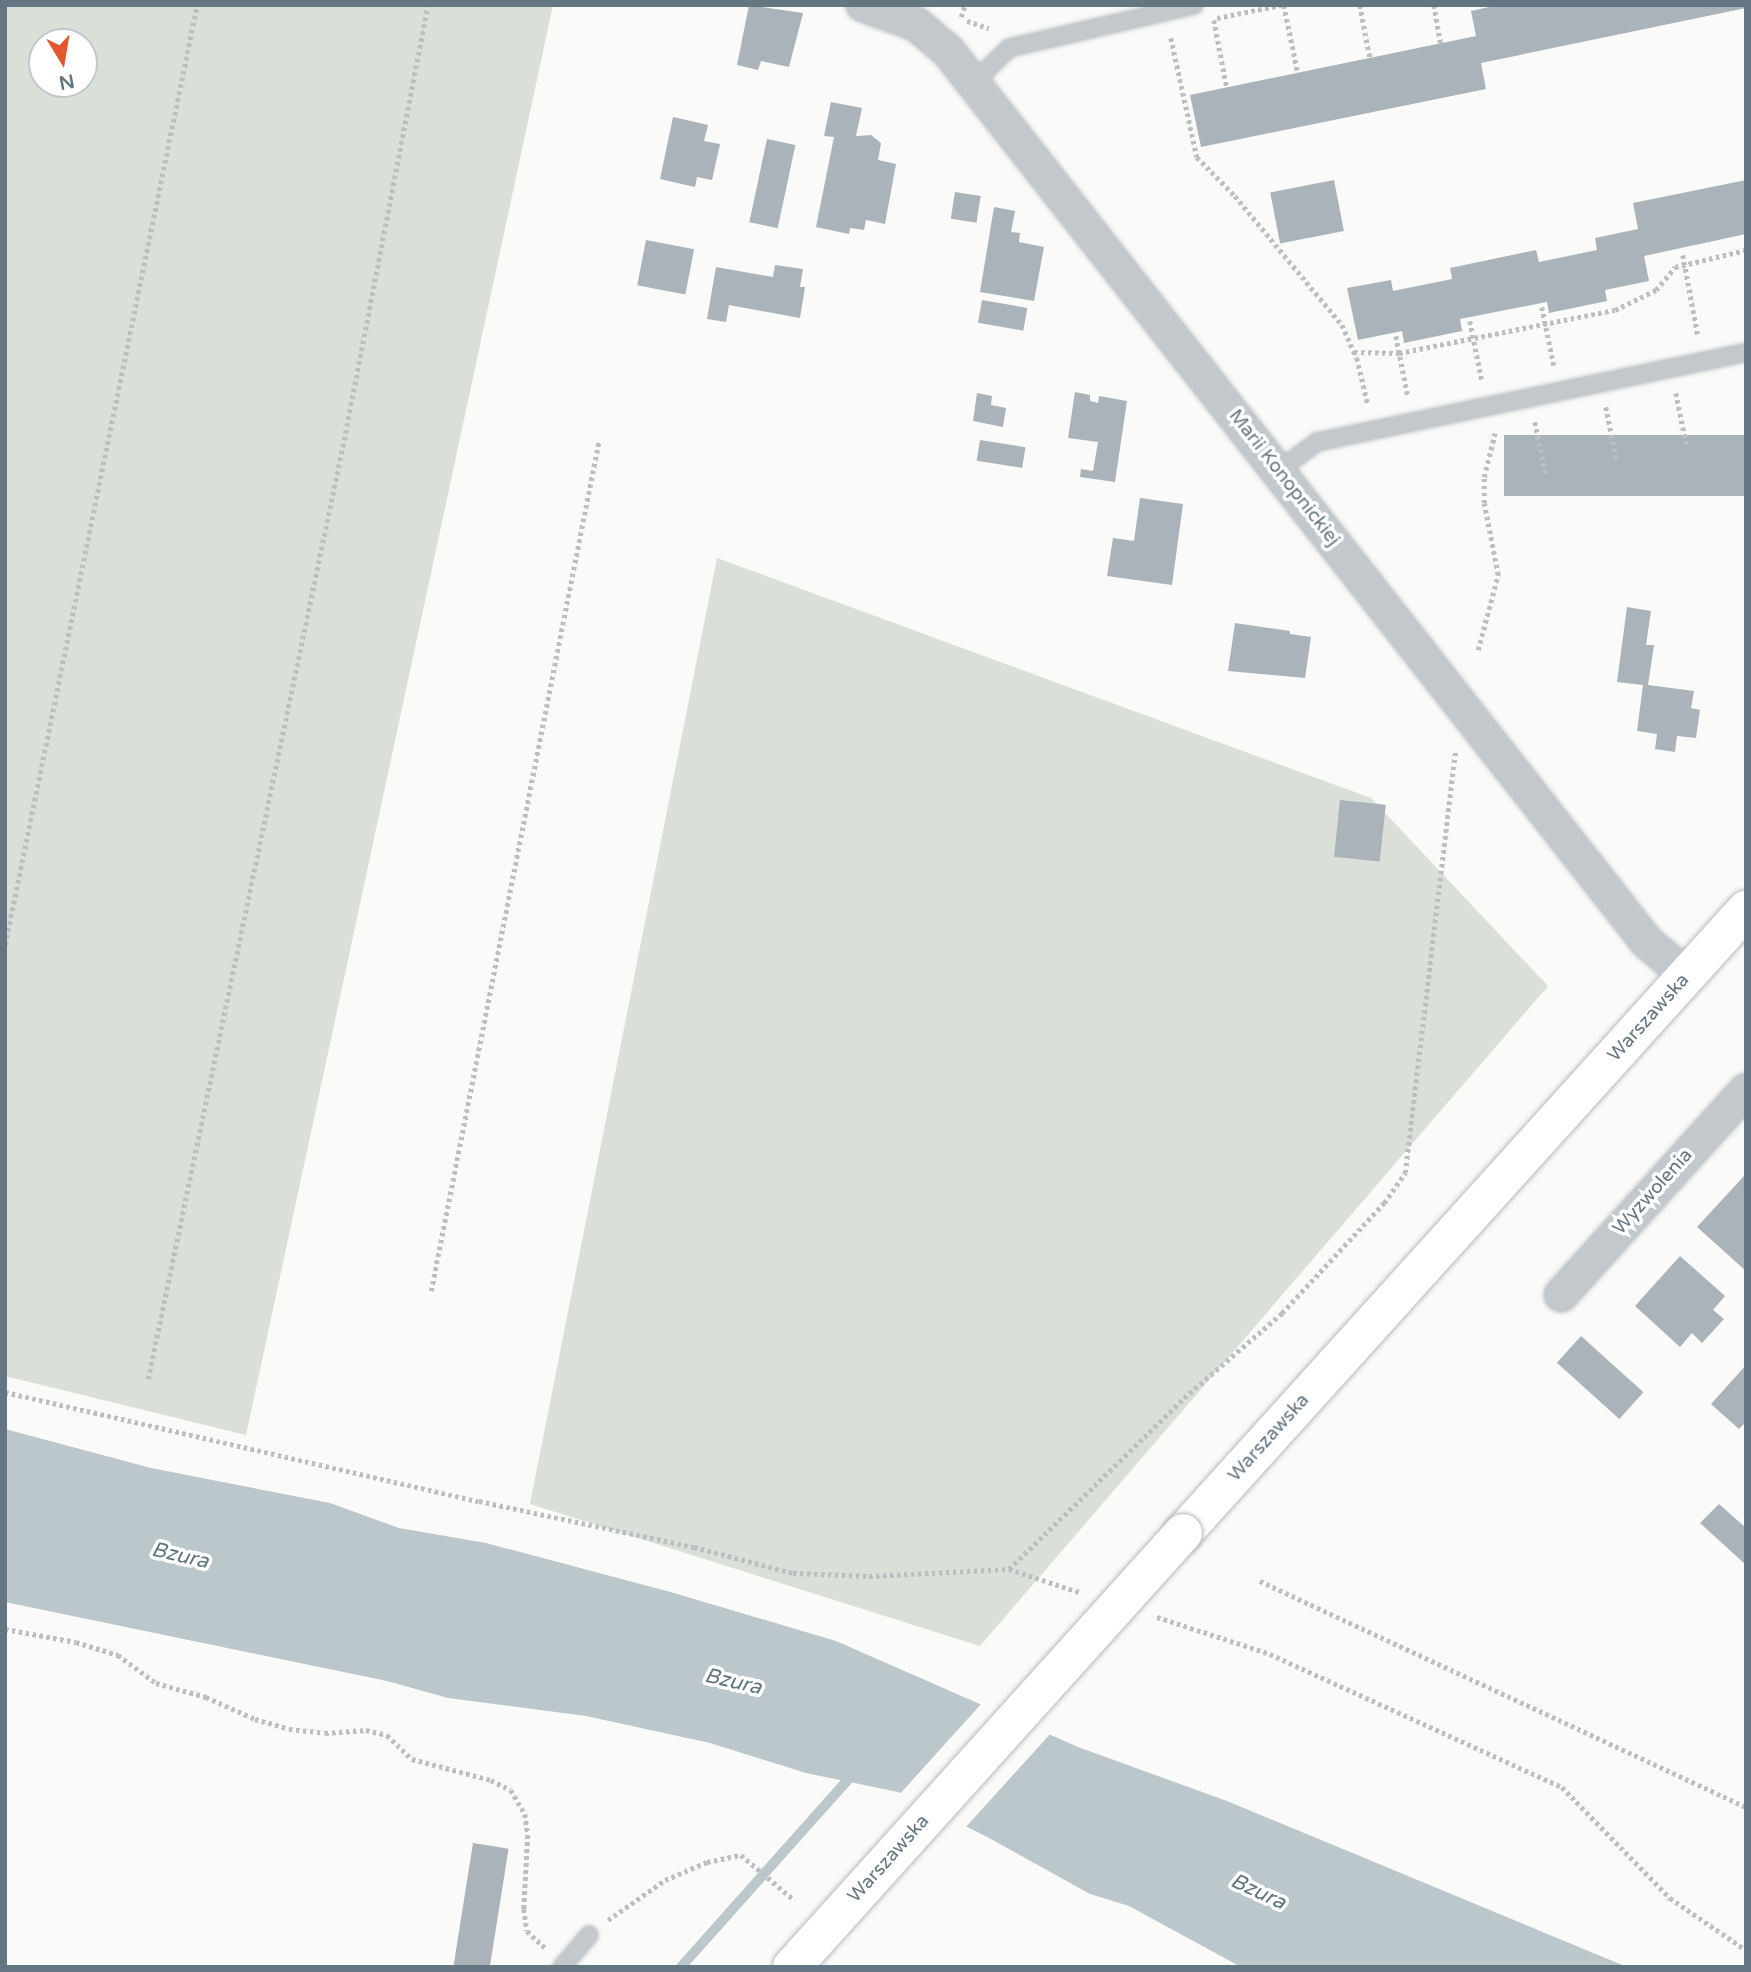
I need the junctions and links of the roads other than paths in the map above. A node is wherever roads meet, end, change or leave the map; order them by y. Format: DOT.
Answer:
graph roads {
  1 [pos="863,5"];
  2 [pos="1194,5"];
  3 [pos="973,83"];
  4 [pos="1746,352"];
  5 [pos="1278,471"];
  6 [pos="1746,910"];
  7 [pos="1687,976"];
  8 [pos="1746,1090"];
  9 [pos="1561,1295"];
  10 [pos="589,1934"];
  11 [pos="563,1964"];
  12 [pos="792,1967"];
  1 -- 3 [label="street, Marii Konopnickiej"];
  2 -- 3 [label="lane"];
  3 -- 5 [label="street, Marii Konopnickiej"];
  4 -- 5 [label="lane"];
  5 -- 7 [label="street, Marii Konopnickiej"];
  6 -- 7 [label="main road, Warszawska"];
  7 -- 12 [label="main road, Warszawska, bridge"];
  8 -- 9 [label="street, Wyzwolenia"];
  10 -- 11 [label="lane"];
}
